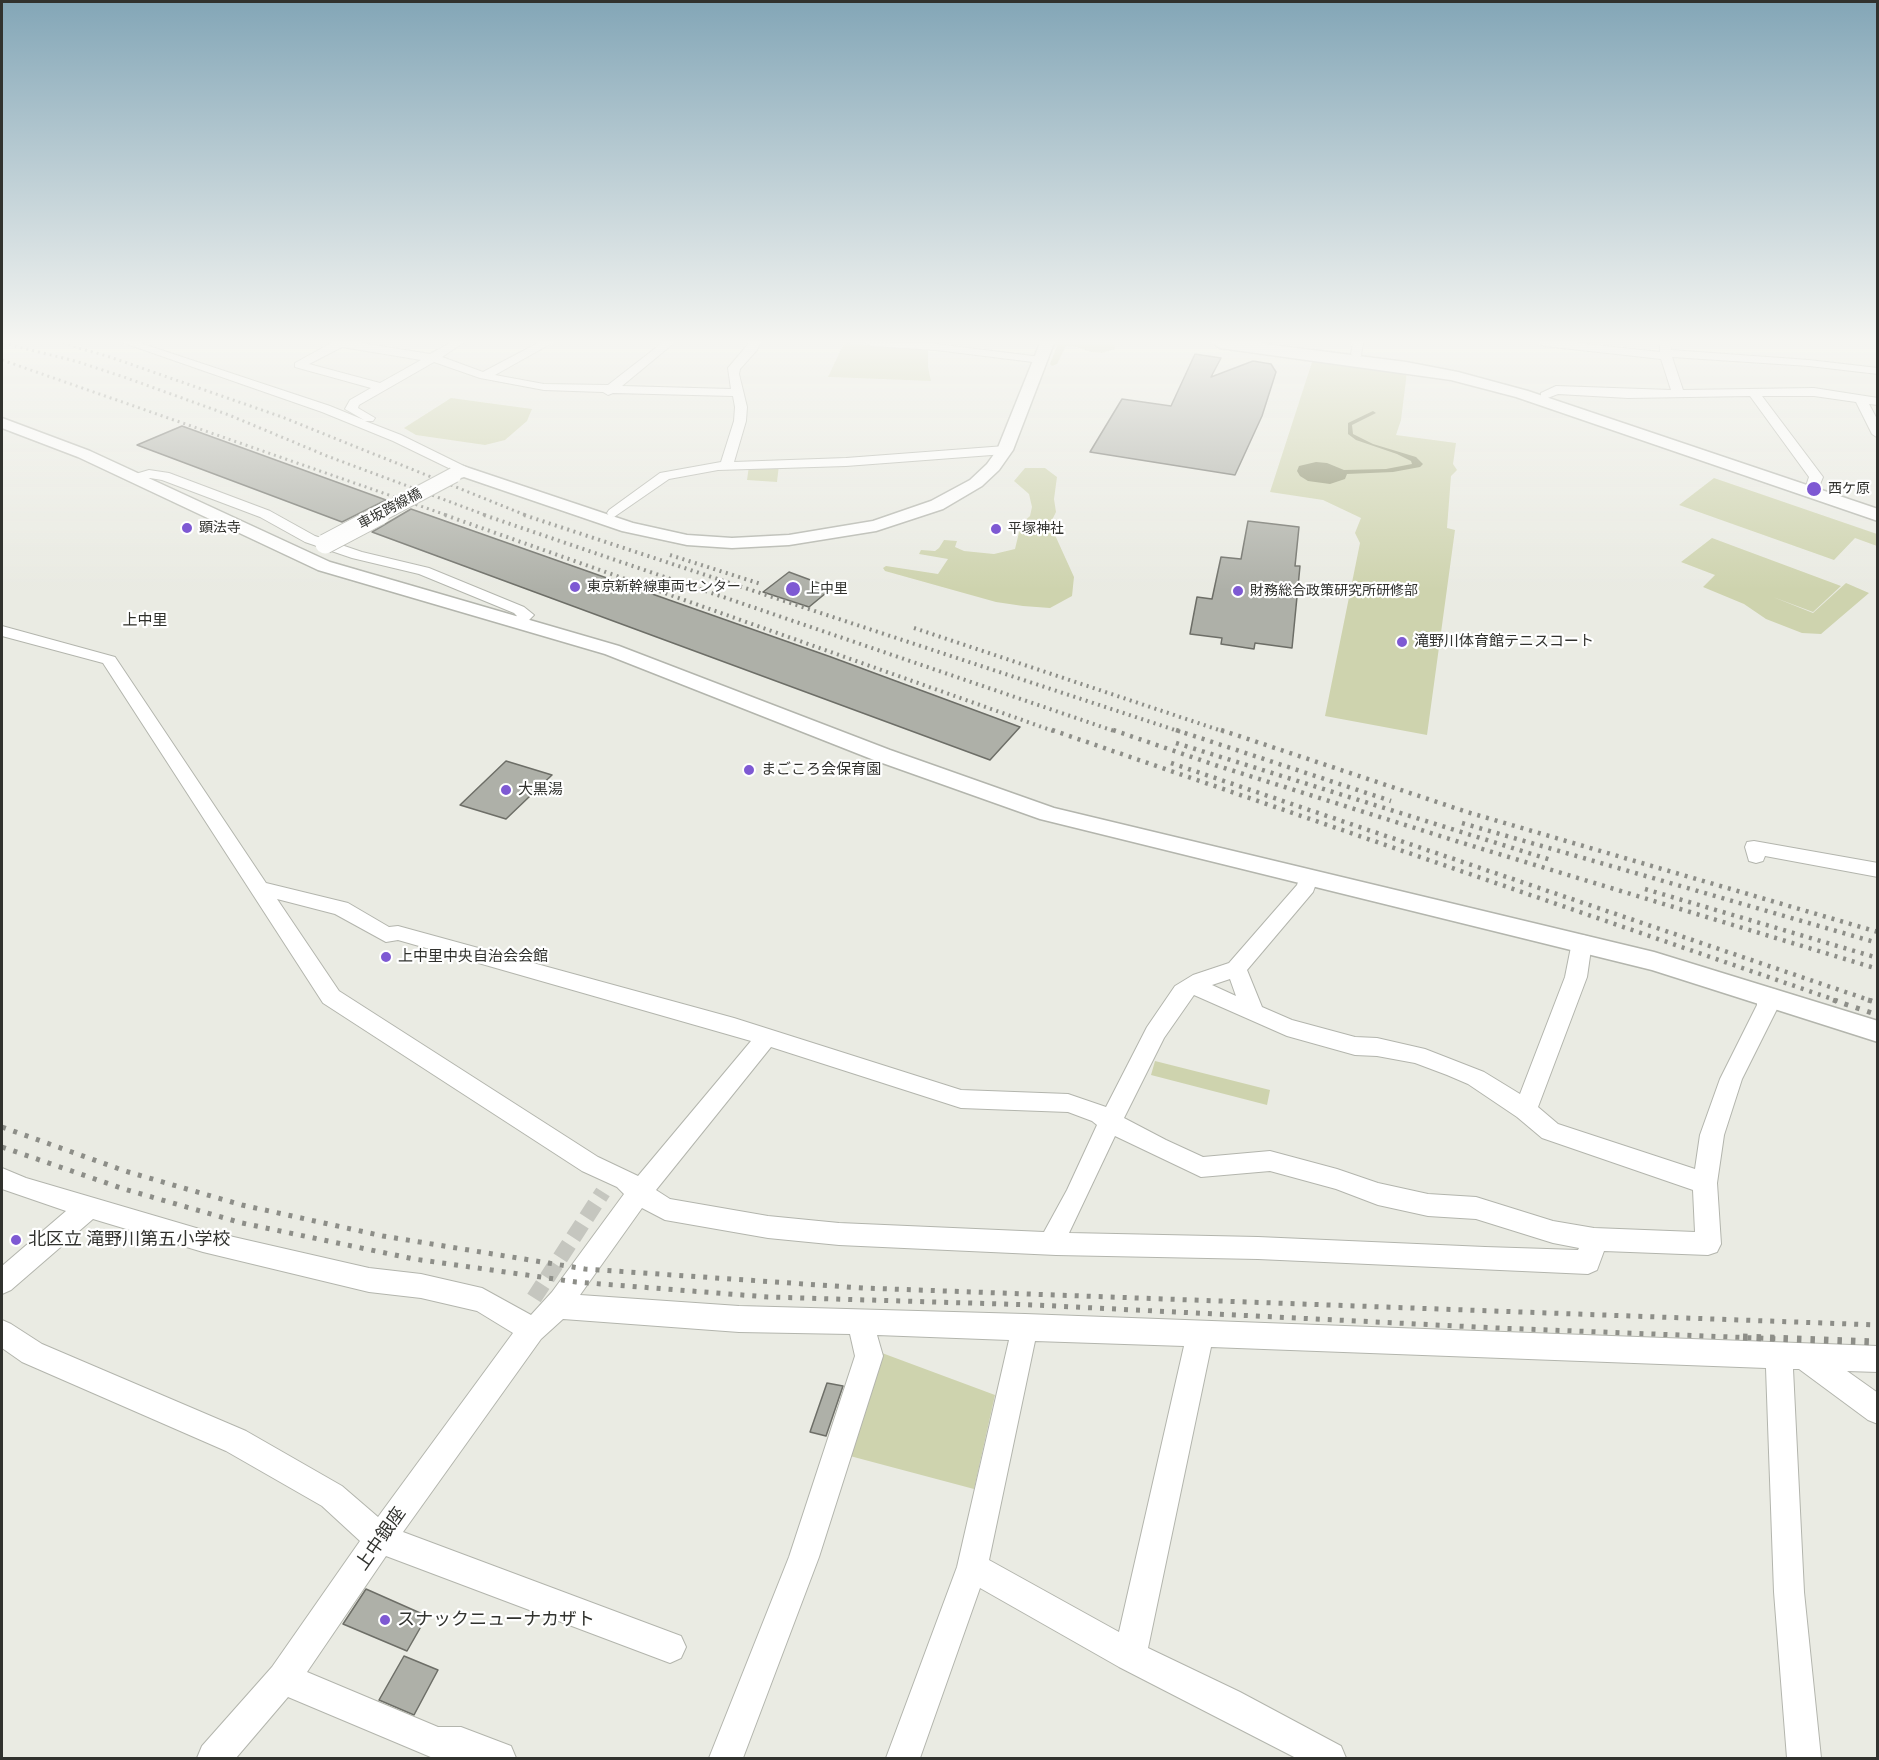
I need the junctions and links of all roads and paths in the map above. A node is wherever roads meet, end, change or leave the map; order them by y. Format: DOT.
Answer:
graph roads {
  1 [pos="8,425"];
  2 [pos="366,425"];
  3 [pos="386,425"];
  4 [pos="740,425"];
  5 [pos="1015,425"];
  6 [pos="1614,425"];
  7 [pos="1634,425"];
  8 [pos="1777,425"];
  9 [pos="397,438"];
  10 [pos="1005,450"];
  11 [pos="727,465"];
  12 [pos="459,473"];
  13 [pos="137,478"];
  14 [pos="1813,486"];
  15 [pos="1878,508"];
  16 [pos="614,513"];
  17 [pos="1878,515"];
  18 [pos="325,544"];
  19 [pos="518,623"];
  20 [pos="2,631"];
  21 [pos="1756,856"];
  22 [pos="1878,870"];
  23 [pos="1308,878"];
  24 [pos="259,888"];
  25 [pos="1582,942"];
  26 [pos="1236,969"];
  27 [pos="1195,987"];
  28 [pos="1768,996"];
  29 [pos="1254,1013"];
  30 [pos="1878,1032"];
  31 [pos="767,1037"];
  32 [pos="1525,1110"];
  33 [pos="1110,1122"];
  34 [pos="2,1178"];
  35 [pos="1705,1183"];
  36 [pos="639,1193"];
  37 [pos="89,1207"];
  38 [pos="1594,1239"];
  39 [pos="1056,1244"];
  40 [pos="2,1282"];
  41 [pos="545,1318"];
  42 [pos="861,1322"];
  43 [pos="1025,1328"];
  44 [pos="2,1333"];
  45 [pos="1200,1334"];
  46 [pos="1791,1355"];
  47 [pos="1878,1359"];
  48 [pos="1878,1410"];
  49 [pos="380,1539"];
  50 [pos="972,1567"];
  51 [pos="670,1647"];
  52 [pos="1130,1656"];
  53 [pos="283,1678"];
  54 [pos="214,1758"];
  55 [pos="499,1758"];
  56 [pos="726,1758"];
  57 [pos="903,1758"];
  58 [pos="1329,1758"];
  59 [pos="1804,1758"];
  1 -- 13 [label="street"];
  2 -- 9 [label="street"];
  3 -- 9 [label="street"];
  4 -- 11 [label="street"];
  5 -- 10 [label="street"];
  6 -- 17 [label="main road"];
  7 -- 14 [label="main road"];
  8 -- 14 [label="street"];
  9 -- 12 [label="street"];
  10 -- 11 [label="street"];
  10 -- 12 [label="street"];
  11 -- 16 [label="street"];
  12 -- 18 [label="street, 車坂跨線橋, bridge"];
  13 -- 18 [label="street"];
  13 -- 19 [label="street"];
  14 -- 15 [label="main road"];
  18 -- 19 [label="street"];
  19 -- 23 [label="street"];
  20 -- 24 [label="street"];
  21 -- 22 [label="street"];
  23 -- 25 [label="street"];
  23 -- 26 [label="street"];
  24 -- 31 [label="street"];
  24 -- 36 [label="street"];
  25 -- 28 [label="street"];
  25 -- 32 [label="street"];
  26 -- 27 [label="street"];
  26 -- 29 [label="street"];
  27 -- 29 [label="street"];
  27 -- 33 [label="street"];
  28 -- 30 [label="street"];
  28 -- 35 [label="street"];
  29 -- 32 [label="street"];
  31 -- 33 [label="street"];
  31 -- 36 [label="street, 上中銀座"];
  32 -- 35 [label="street"];
  33 -- 38 [label="street"];
  33 -- 39 [label="street"];
  34 -- 37 [label="street"];
  35 -- 38 [label="street"];
  36 -- 39 [label="street"];
  36 -- 41 [label="street, 上中銀座"];
  37 -- 40 [label="street"];
  37 -- 41 [label="street"];
  38 -- 39 [label="street"];
  41 -- 42 [label="street"];
  41 -- 49 [label="street, 上中銀座"];
  42 -- 43 [label="street"];
  42 -- 56 [label="street"];
  43 -- 45 [label="street"];
  43 -- 50 [label="street"];
  44 -- 49 [label="street"];
  45 -- 46 [label="street"];
  45 -- 52 [label="street"];
  46 -- 47 [label="street"];
  46 -- 48 [label="street"];
  46 -- 59 [label="street"];
  49 -- 51 [label="street"];
  49 -- 53 [label="street, 上中銀座"];
  50 -- 52 [label="street"];
  50 -- 57 [label="street"];
  52 -- 58 [label="street"];
  53 -- 54 [label="street, 上中銀座"];
  53 -- 55 [label="street"];
}
